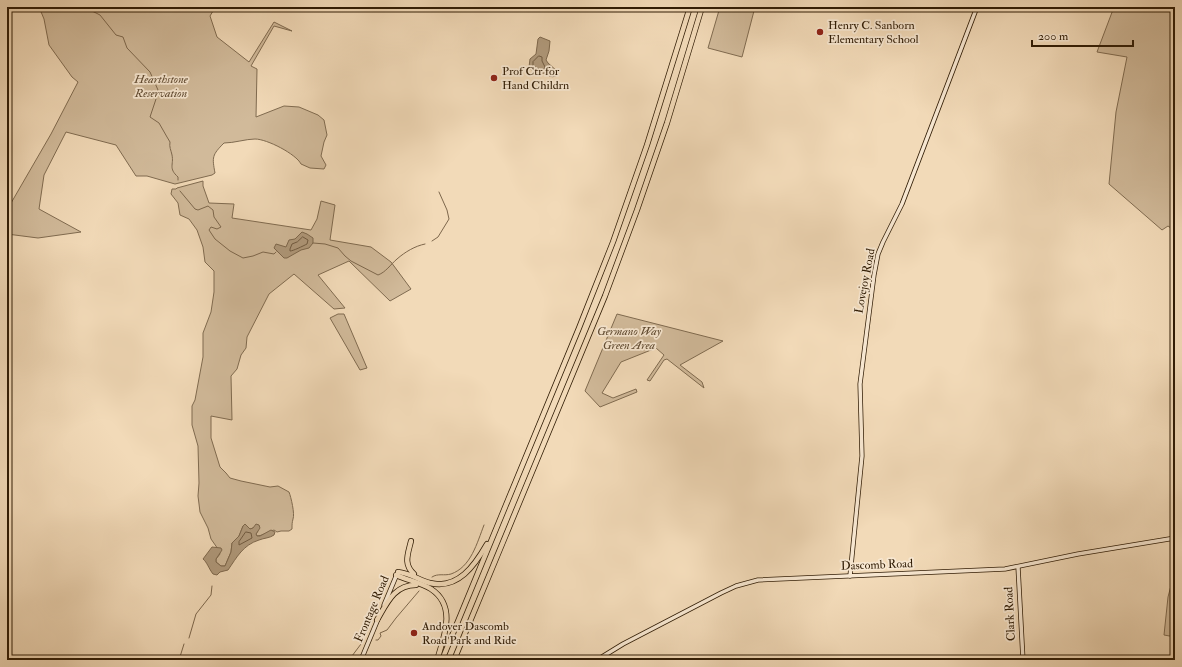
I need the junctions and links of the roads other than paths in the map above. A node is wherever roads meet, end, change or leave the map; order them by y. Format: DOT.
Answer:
graph roads {
  1 [pos="690,7"];
  2 [pos="702,7"];
  3 [pos="977,7"];
  4 [pos="495,531"];
  5 [pos="1175,538"];
  6 [pos="411,541"];
  7 [pos="1018,567"];
  8 [pos="397,573"];
  9 [pos="850,576"];
  10 [pos="418,578"];
  11 [pos="420,585"];
  12 [pos="377,620"];
  13 [pos="362,660"];
  14 [pos="437,660"];
  15 [pos="442,660"];
  16 [pos="454,660"];
  17 [pos="597,660"];
  18 [pos="1023,660"];
  1 -- 4 [label="highway"];
  2 -- 16 [label="highway"];
  3 -- 9 [label="main road, Lovejoy Road"];
  4 -- 10 [label="highway"];
  4 -- 15 [label="highway"];
  5 -- 7 [label="main road, Dascomb Road"];
  6 -- 10 [label="highway"];
  7 -- 9 [label="main road, Dascomb Road"];
  7 -- 18 [label="main road, Clark Road"];
  8 -- 10 [label="highway"];
  8 -- 11 [label="highway"];
  8 -- 12 [label="main road, Frontage Road"];
  9 -- 17 [label="main road, Dascomb Road"];
  11 -- 12 [label="highway"];
  11 -- 14 [label="highway"];
  12 -- 13 [label="main road, Frontage Road"];
}
